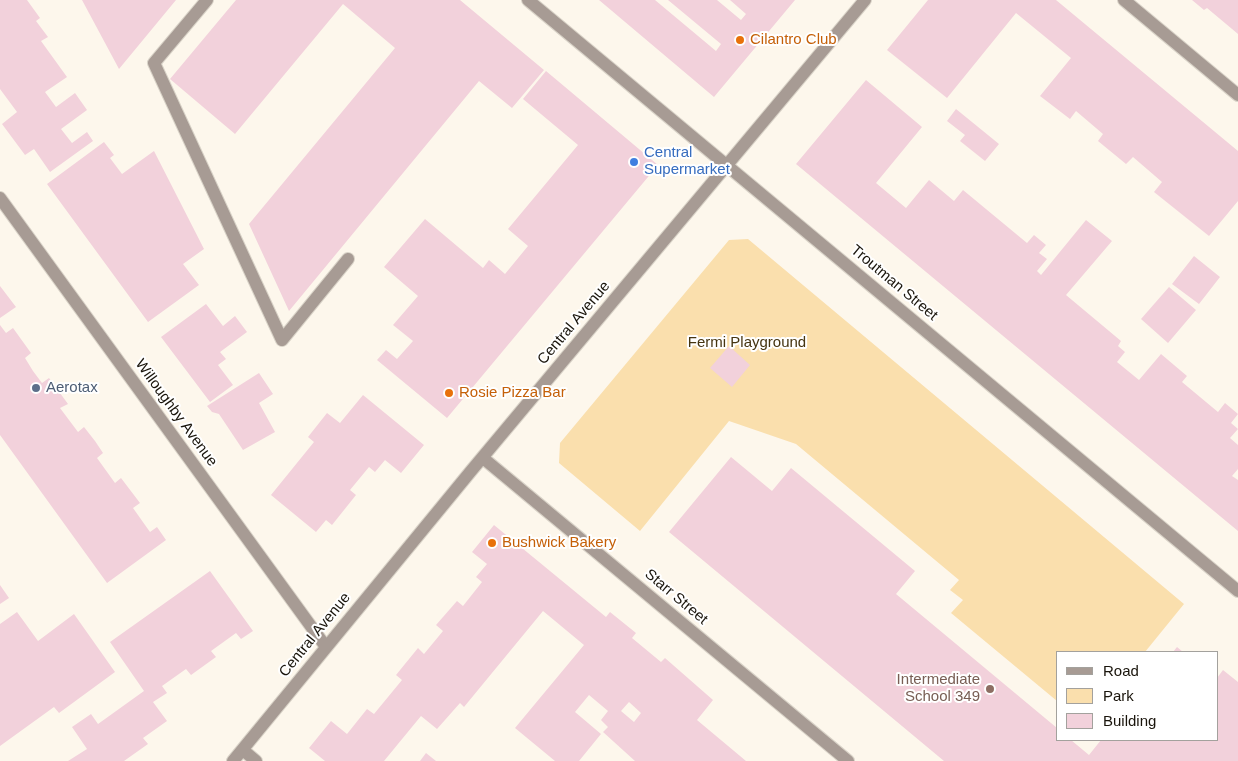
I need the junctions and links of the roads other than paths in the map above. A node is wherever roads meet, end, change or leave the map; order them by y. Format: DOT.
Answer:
graph roads {
  1 [pos="207,0"];
  2 [pos="528,0"];
  3 [pos="865,0"];
  4 [pos="1124,0"];
  5 [pos="1238,95"];
  6 [pos="727,165"];
  7 [pos="0,198"];
  8 [pos="348,259"];
  9 [pos="483,458"];
  10 [pos="1238,590"];
  11 [pos="326,647"];
  12 [pos="242,750"];
  13 [pos="233,761"];
  14 [pos="256,761"];
  15 [pos="848,761"];
  1 -- 8 [label="street"];
  2 -- 6 [label="street, Troutman Street"];
  3 -- 6 [label="street, Central Avenue"];
  4 -- 5 [label="street"];
  6 -- 9 [label="street, Central Avenue"];
  6 -- 10 [label="street, Troutman Street"];
  7 -- 11 [label="street, Willoughby Avenue"];
  9 -- 11 [label="street, Central Avenue"];
  9 -- 15 [label="street, Starr Street"];
  11 -- 12 [label="street, Central Avenue"];
  12 -- 13 [label="street, Central Avenue"];
  12 -- 14 [label="street"];
}
